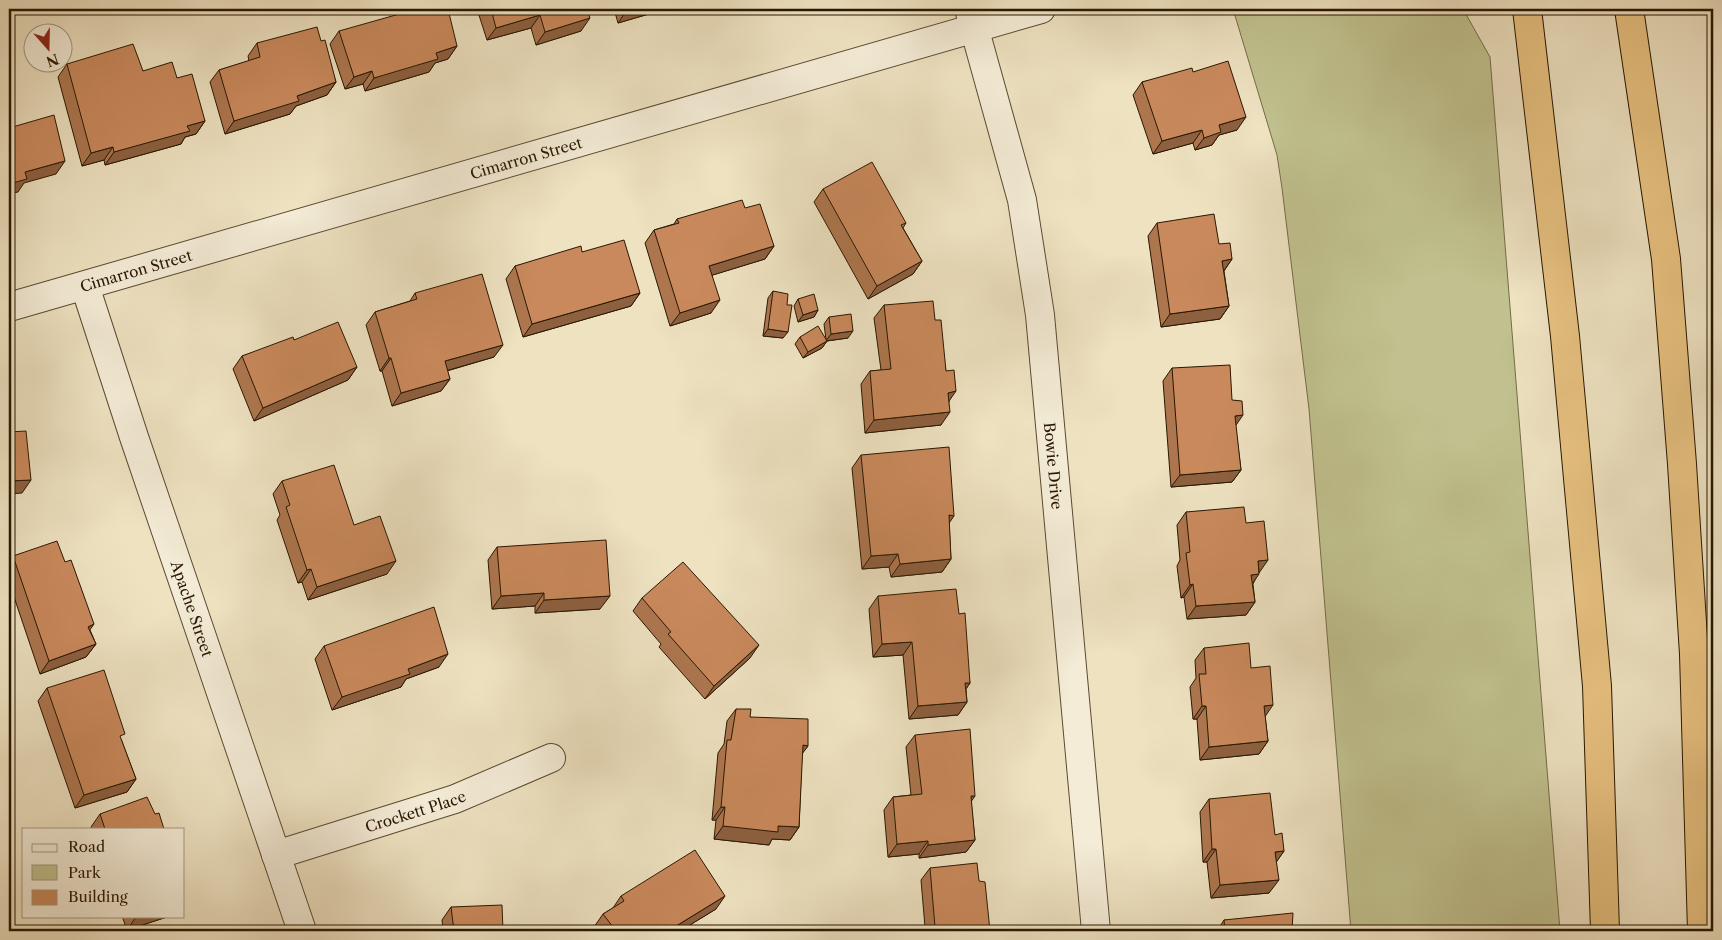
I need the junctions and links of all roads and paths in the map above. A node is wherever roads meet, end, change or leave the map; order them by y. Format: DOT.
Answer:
graph roads {
  1 [pos="1041,9"];
  2 [pos="1527,9"];
  3 [pos="1629,9"];
  4 [pos="972,18"];
  5 [pos="85,286"];
  6 [pos="9,307"];
  7 [pos="551,758"];
  8 [pos="276,855"];
  9 [pos="302,931"];
  10 [pos="1096,931"];
  11 [pos="1605,931"];
  12 [pos="1702,931"];
  1 -- 4 [label="street, Cimarron Street"];
  2 -- 11 [label="highway"];
  3 -- 12 [label="highway"];
  4 -- 5 [label="street, Cimarron Street"];
  4 -- 10 [label="street, Bowie Drive"];
  5 -- 6 [label="street, Cimarron Street"];
  5 -- 8 [label="street, Apache Street"];
  7 -- 8 [label="street, Crockett Place"];
  8 -- 9 [label="street, Apache Street"];
}
